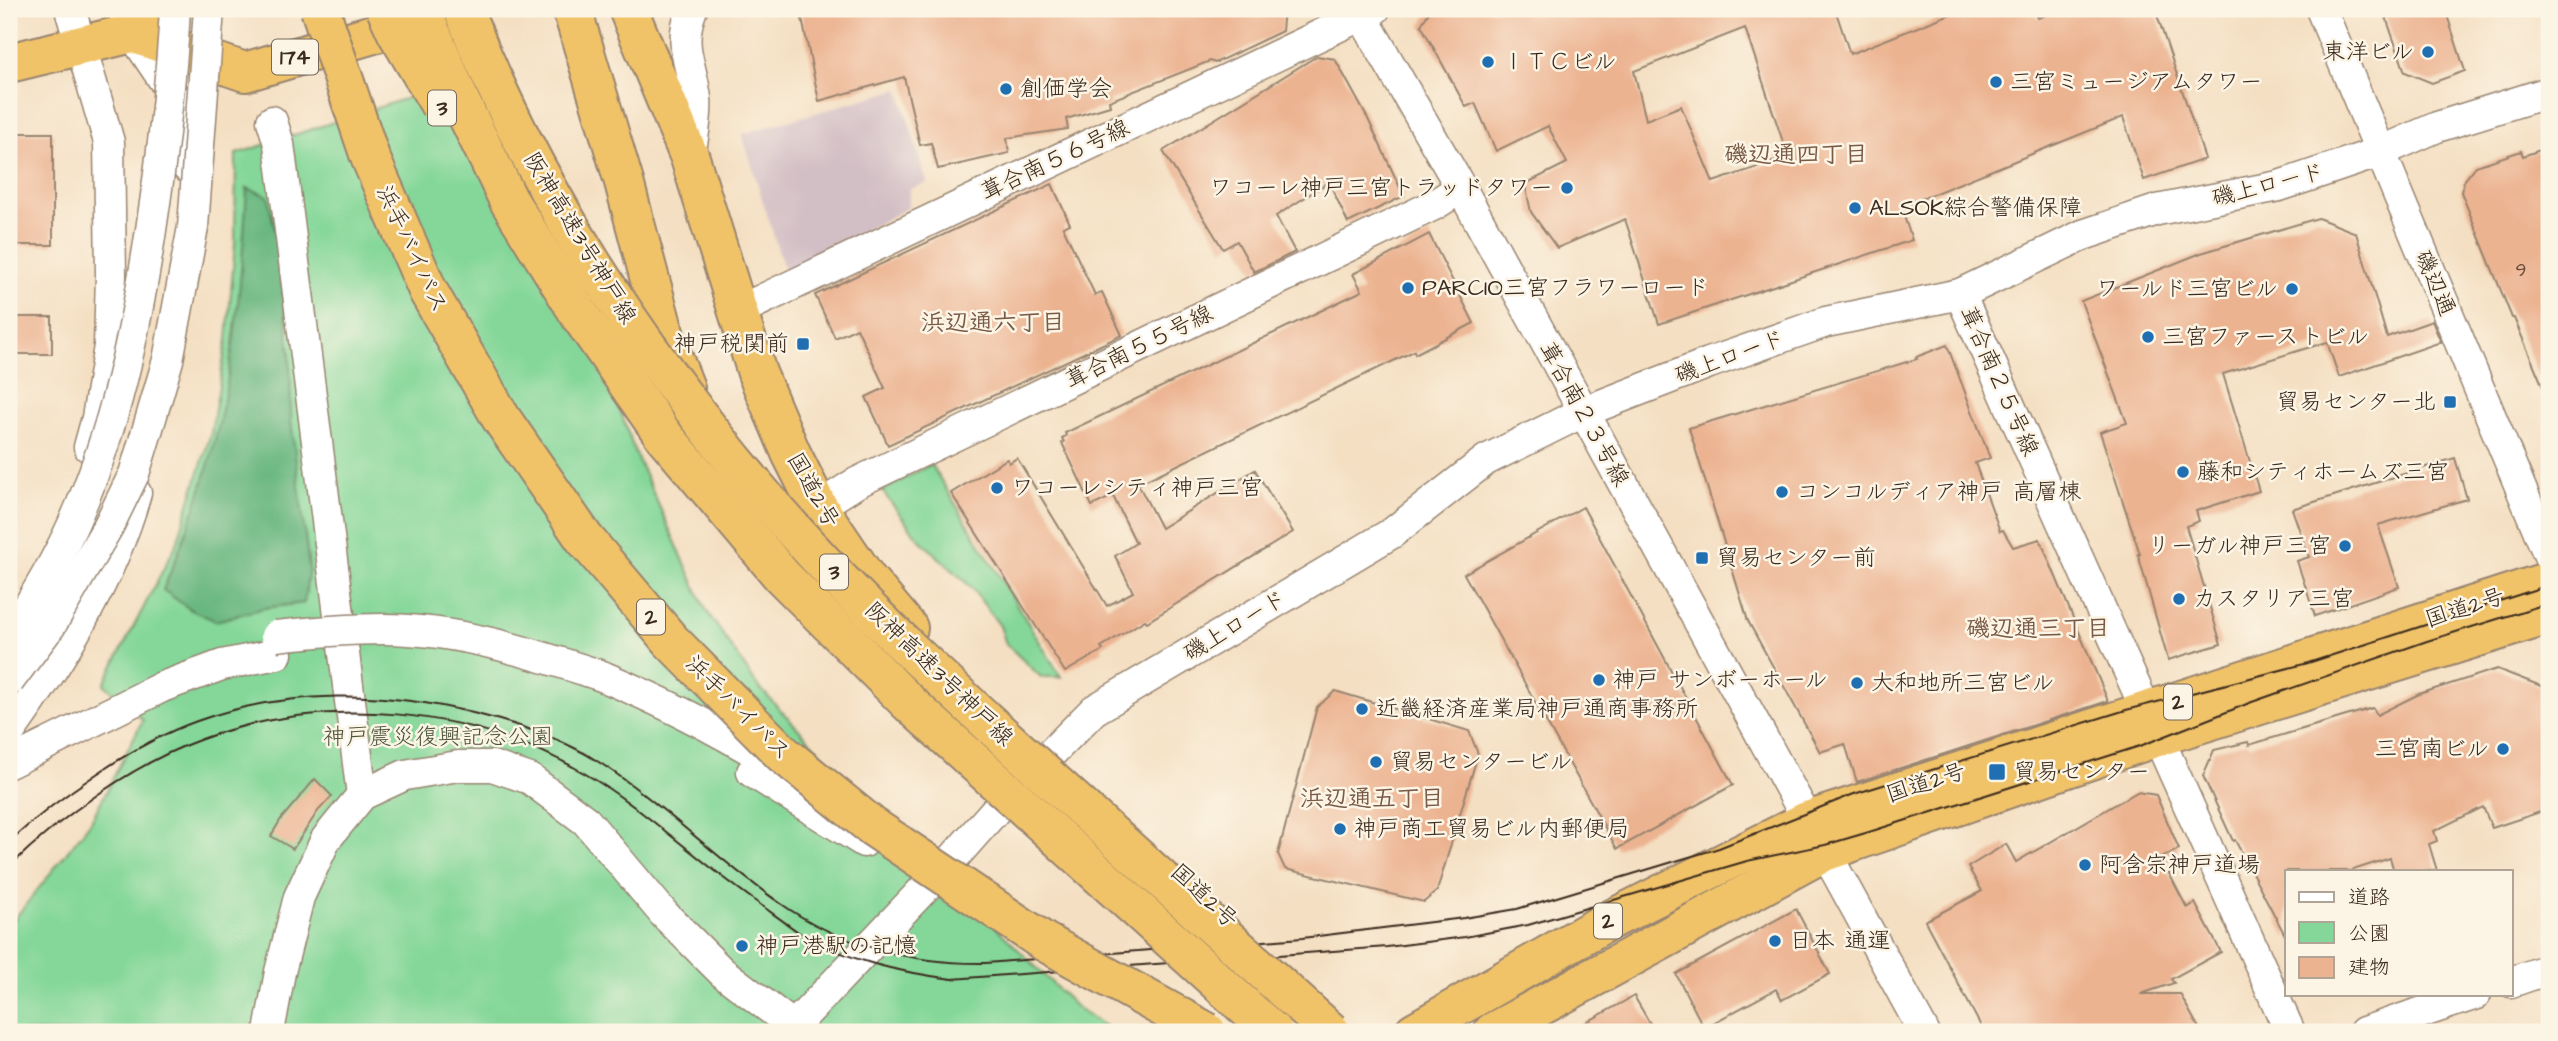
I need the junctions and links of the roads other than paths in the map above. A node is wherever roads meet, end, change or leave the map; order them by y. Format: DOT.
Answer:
graph roads {
  1 [pos="70,9"];
  2 [pos="175,9"];
  3 [pos="187,9"];
  4 [pos="209,9"];
  5 [pos="306,9"];
  6 [pos="320,9"];
  7 [pos="386,9"];
  8 [pos="421,9"];
  9 [pos="461,9"];
  10 [pos="572,9"];
  11 [pos="628,9"];
  12 [pos="692,9"];
  13 [pos="2321,9"];
  14 [pos="1364,11"];
  15 [pos="128,21"];
  16 [pos="80,47"];
  17 [pos="9,64"];
  18 [pos="2549,92"];
  19 [pos="272,121"];
  20 [pos="2380,152"];
  21 [pos="690,158"];
  22 [pos="1461,188"];
  23 [pos="509,201"];
  24 [pos="1960,294"];
  25 [pos="736,312"];
  26 [pos="1583,412"];
  27 [pos="818,507"];
  28 [pos="2549,556"];
  29 [pos="2549,581"];
  30 [pos="2549,615"];
  31 [pos="9,629"];
  32 [pos="9,637"];
  33 [pos="9,681"];
  34 [pos="2152,724"];
  35 [pos="9,733"];
  36 [pos="9,743"];
  37 [pos="1049,754"];
  38 [pos="9,763"];
  39 [pos="362,795"];
  40 [pos="1000,804"];
  41 [pos="868,834"];
  42 [pos="1815,837"];
  43 [pos="2549,969"];
  44 [pos="2512,982"];
  45 [pos="2470,996"];
  46 [pos="797,1030"];
  47 [pos="269,1032"];
  48 [pos="1155,1032"];
  49 [pos="1207,1032"];
  50 [pos="1256,1032"];
  51 [pos="1273,1032"];
  52 [pos="1331,1032"];
  53 [pos="1352,1032"];
  54 [pos="1414,1032"];
  55 [pos="1493,1032"];
  56 [pos="1924,1032"];
  57 [pos="2290,1032"];
  58 [pos="2364,1032"];
  1 -- 16 [label="street"];
  2 -- 32 [label="street, bridge"];
  3 -- 15 [label="highway"];
  4 -- 33 [label="street, bridge"];
  5 -- 41 [label="highway, 浜手バイパス / 2"];
  6 -- 41 [label="highway, 浜手バイパス / 2, bridge"];
  7 -- 23 [label="highway, 3, bridge"];
  8 -- 23 [label="highway, 阪神高速3号神戸線 / 3, bridge"];
  9 -- 15 [label="highway, 174"];
  9 -- 52 [label="highway, 阪神高速3号神戸線 / 3, bridge"];
  10 -- 40 [label="highway"];
  11 -- 21 [label="highway, 国道2号"];
  12 -- 21 [label="street"];
  13 -- 20 [label="street, 磯辺通"];
  14 -- 22 [label="street, 葺合南２３号線"];
  14 -- 25 [label="street, 葺合南５６号線"];
  15 -- 16 [label="highway"];
  15 -- 35 [label="street"];
  16 -- 17 [label="highway"];
  16 -- 31 [label="street"];
  18 -- 20 [label="street, 磯上ロード"];
  19 -- 39 [label="street"];
  20 -- 24 [label="street, 磯上ロード"];
  20 -- 28 [label="street, 磯辺通"];
  21 -- 25 [label="highway, 国道2号"];
  22 -- 26 [label="street, 葺合南２３号線"];
  22 -- 27 [label="street, 葺合南５５号線"];
  23 -- 51 [label="highway, 阪神高速3号神戸線 / 3, bridge"];
  24 -- 26 [label="street, 磯上ロード"];
  24 -- 34 [label="street, 葺合南２５号線"];
  25 -- 27 [label="highway, 国道2号"];
  26 -- 37 [label="street, 磯上ロード"];
  26 -- 42 [label="street, 葺合南２３号線"];
  27 -- 37 [label="highway, 国道2号"];
  29 -- 34 [label="highway, 国道2号 / 2"];
  30 -- 34 [label="highway, 国道2号 / 2"];
  34 -- 42 [label="highway, 国道2号 / 2"];
  34 -- 57 [label="street, 葺合南２５号線"];
  36 -- 41 [label="street, bridge"];
  37 -- 40 [label="street, 磯上ロード"];
  37 -- 53 [label="highway, 国道2号"];
  38 -- 41 [label="street"];
  39 -- 46 [label="street"];
  39 -- 47 [label="street"];
  40 -- 46 [label="street, 磯上ロード"];
  40 -- 50 [label="highway"];
  41 -- 48 [label="highway, 浜手バイパス / 2"];
  41 -- 49 [label="highway, 浜手バイパス / 2, bridge"];
  42 -- 54 [label="highway, 国道2号 / 2"];
  42 -- 55 [label="highway, 国道2号 / 2"];
  42 -- 56 [label="street, 葺合南２３号線"];
  43 -- 44 [label="street"];
  45 -- 58 [label="street"];
}
